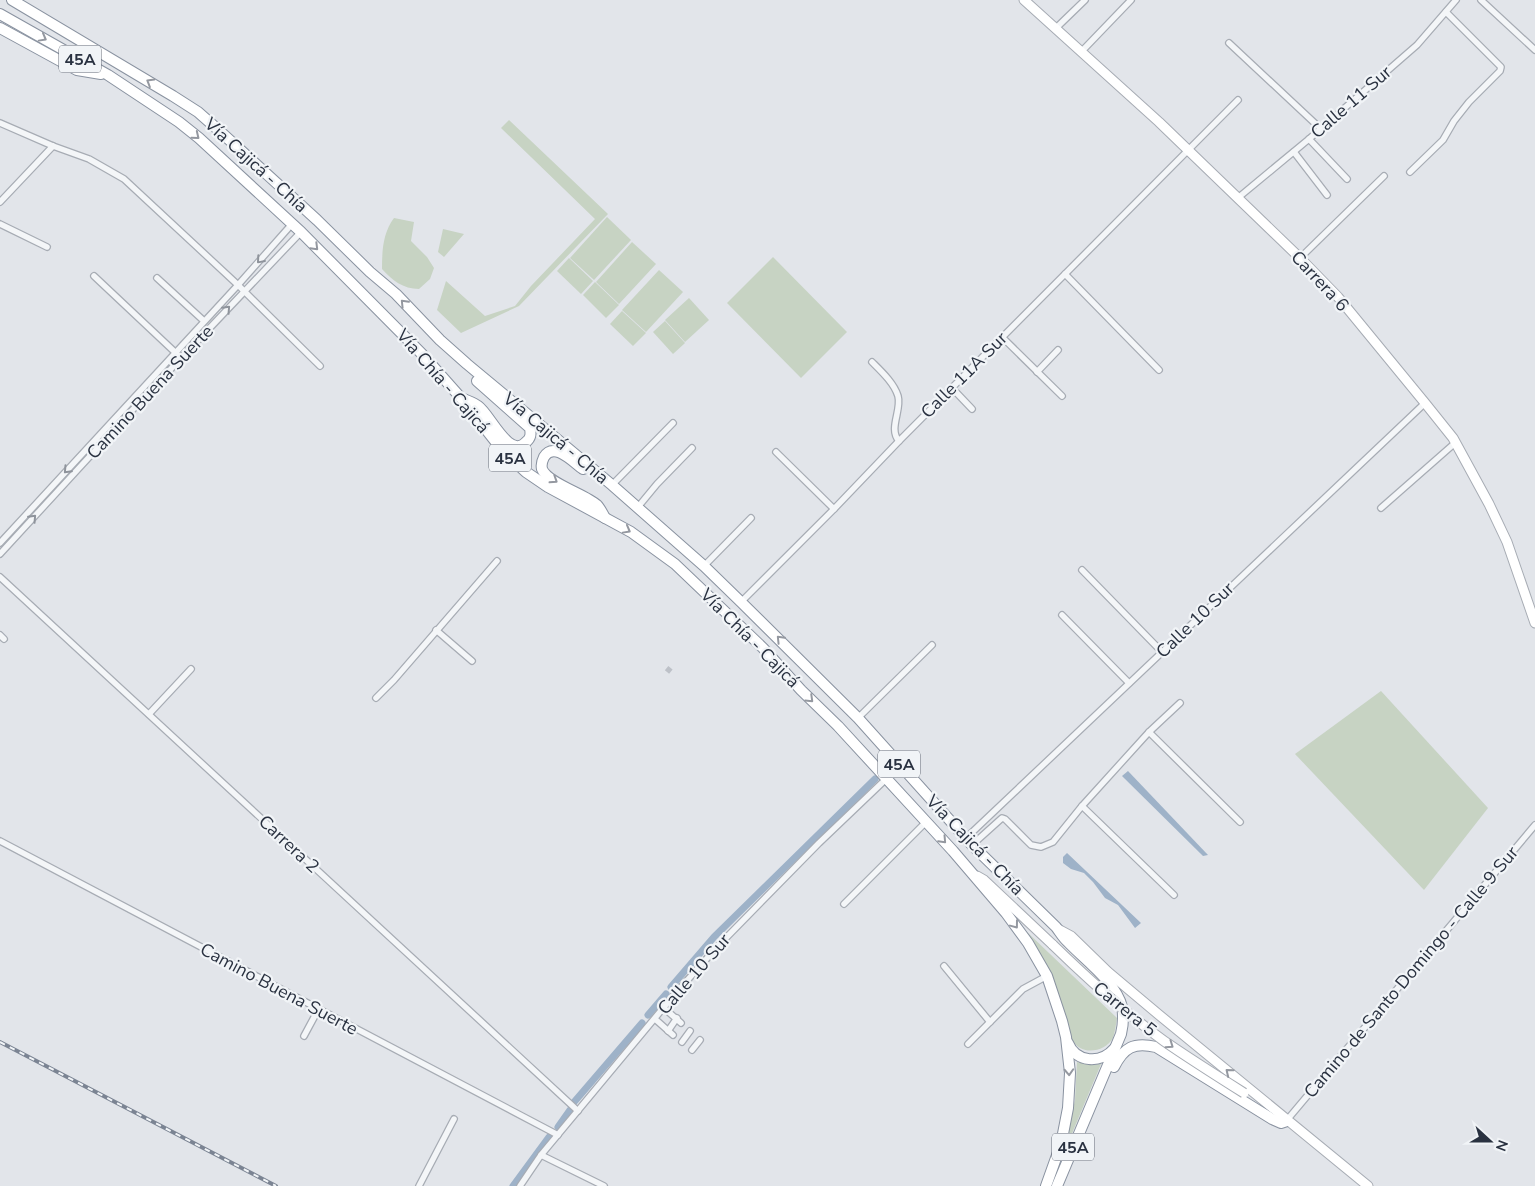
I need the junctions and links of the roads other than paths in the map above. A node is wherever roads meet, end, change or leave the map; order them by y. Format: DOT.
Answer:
graph roads {
  1 [pos="1024,0"];
  2 [pos="1085,0"];
  3 [pos="1131,0"];
  4 [pos="1456,0"];
  5 [pos="1480,0"];
  6 [pos="14,1"];
  7 [pos="1446,12"];
  8 [pos="0,14"];
  9 [pos="0,28"];
  10 [pos="1055,29"];
  11 [pos="1229,42"];
  12 [pos="1535,50"];
  13 [pos="1082,52"];
  14 [pos="108,75"];
  15 [pos="1238,100"];
  16 [pos="0,123"];
  17 [pos="1321,129"];
  18 [pos="1309,139"];
  19 [pos="53,146"];
  20 [pos="1188,150"];
  21 [pos="1294,152"];
  22 [pos="1410,172"];
  23 [pos="1384,176"];
  24 [pos="1346,180"];
  25 [pos="1327,195"];
  26 [pos="1238,197"];
  27 [pos="0,202"];
  28 [pos="0,224"];
  29 [pos="292,224"];
  30 [pos="301,232"];
  31 [pos="47,247"];
  32 [pos="1300,258"];
  33 [pos="1065,274"];
  34 [pos="94,276"];
  35 [pos="156,278"];
  36 [pos="238,285"];
  37 [pos="244,291"];
  38 [pos="204,321"];
  39 [pos="425,325"];
  40 [pos="1002,337"];
  41 [pos="1058,350"];
  42 [pos="176,352"];
  43 [pos="182,358"];
  44 [pos="872,362"];
  45 [pos="320,366"];
  46 [pos="1159,370"];
  47 [pos="1037,372"];
  48 [pos="952,388"];
  49 [pos="145,391"];
  50 [pos="1062,396"];
  51 [pos="461,398"];
  52 [pos="1424,403"];
  53 [pos="972,410"];
  54 [pos="673,423"];
  55 [pos="899,441"];
  56 [pos="1456,443"];
  57 [pos="90,445"];
  58 [pos="692,448"];
  59 [pos="96,450"];
  60 [pos="776,452"];
  61 [pos="609,482"];
  62 [pos="638,507"];
  63 [pos="1381,508"];
  64 [pos="834,509"];
  65 [pos="751,518"];
  66 [pos="606,519"];
  67 [pos="0,544"];
  68 [pos="0,554"];
  69 [pos="497,561"];
  70 [pos="704,566"];
  71 [pos="1082,570"];
  72 [pos="0,577"];
  73 [pos="742,602"];
  74 [pos="1062,615"];
  75 [pos="1535,623"];
  76 [pos="436,630"];
  77 [pos="932,645"];
  78 [pos="1162,652"];
  79 [pos="472,661"];
  80 [pos="191,669"];
  81 [pos="1129,683"];
  82 [pos="376,698"];
  83 [pos="1180,703"];
  84 [pos="149,714"];
  85 [pos="858,718"];
  86 [pos="1149,732"];
  87 [pos="886,779"];
  88 [pos="1082,806"];
  89 [pos="926,822"];
  90 [pos="1240,822"];
  91 [pos="1535,825"];
  92 [pos="0,841"];
  93 [pos="969,842"];
  94 [pos="973,874"];
  95 [pos="1174,895"];
  96 [pos="844,904"];
  97 [pos="1056,927"];
  98 [pos="944,966"];
  99 [pos="1046,976"];
  100 [pos="664,1008"];
  101 [pos="318,1010"];
  102 [pos="655,1019"];
  103 [pos="990,1022"];
  104 [pos="668,1030"];
  105 [pos="690,1032"];
  106 [pos="673,1035"];
  107 [pos="304,1036"];
  108 [pos="1066,1037"];
  109 [pos="700,1040"];
  110 [pos="682,1042"];
  111 [pos="968,1044"];
  112 [pos="1117,1045"];
  113 [pos="692,1050"];
  114 [pos="1090,1109"];
  115 [pos="578,1111"];
  116 [pos="454,1119"];
  117 [pos="1289,1122"];
  118 [pos="558,1135"];
  119 [pos="541,1155"];
  120 [pos="419,1186"];
  121 [pos="520,1186"];
  122 [pos="604,1186"];
  123 [pos="1046,1186"];
  124 [pos="1057,1186"];
  125 [pos="1368,1186"];
  1 -- 10 [label="main road, Carrera 6"];
  2 -- 10 [label="street"];
  3 -- 13 [label="street"];
  4 -- 7 [label="street, Calle 11 Sur"];
  5 -- 12 [label="street"];
  39 -- 6 [label="highway, Vía Cajicá - Chía / 45A, one-way"];
  7 -- 17 [label="street, Calle 11 Sur"];
  7 -- 22 [label="street"];
  8 -- 14 [label="highway, Vía Chía - Cajicá / 45A, one-way"];
  9 -- 14 [label="highway"];
  10 -- 13 [label="main road, Carrera 6"];
  11 -- 17 [label="street"];
  13 -- 20 [label="main road, Carrera 6"];
  14 -- 29 [label="highway, Vía Chía - Cajicá / 45A, one-way"];
  15 -- 20 [label="street, Calle 11A Sur"];
  16 -- 19 [label="street"];
  17 -- 18 [label="street, Calle 11 Sur"];
  18 -- 21 [label="street, Calle 11 Sur"];
  18 -- 24 [label="street"];
  19 -- 27 [label="street"];
  19 -- 36 [label="street"];
  20 -- 26 [label="main road, Carrera 6"];
  20 -- 33 [label="street, Calle 11A Sur"];
  21 -- 25 [label="street"];
  21 -- 26 [label="street, Calle 11 Sur"];
  23 -- 32 [label="street"];
  26 -- 32 [label="main road, Carrera 6"];
  28 -- 31 [label="street"];
  29 -- 30 [label="highway, Vía Chía - Cajicá / 45A"];
  29 -- 36 [label="street, Camino Buena Suerte, one-way"];
  30 -- 37 [label="street, Camino Buena Suerte"];
  30 -- 51 [label="highway, Vía Chía - Cajicá / 45A, one-way"];
  32 -- 52 [label="main road, Carrera 6"];
  33 -- 40 [label="street, Calle 11A Sur"];
  33 -- 46 [label="street"];
  34 -- 42 [label="street"];
  35 -- 38 [label="street"];
  36 -- 37 [label="street"];
  36 -- 38 [label="street, Camino Buena Suerte"];
  43 -- 37 [label="street, Camino Buena Suerte, one-way"];
  37 -- 45 [label="street"];
  38 -- 42 [label="street, Camino Buena Suerte"];
  39 -- 51 [label="highway"];
  39 -- 61 [label="highway, Vía Cajicá - Chía / 45A"];
  40 -- 47 [label="street"];
  40 -- 48 [label="street, Calle 11A Sur"];
  41 -- 47 [label="street"];
  42 -- 43 [label="street"];
  42 -- 49 [label="street, Camino Buena Suerte"];
  43 -- 49 [label="street, Camino Buena Suerte"];
  44 -- 55 [label="street"];
  47 -- 50 [label="street"];
  48 -- 53 [label="street"];
  48 -- 55 [label="street, Calle 11A Sur"];
  49 -- 57 [label="street, Camino Buena Suerte"];
  49 -- 59 [label="street, Camino Buena Suerte"];
  51 -- 66 [label="highway, Vía Chía - Cajicá / 45A"];
  52 -- 56 [label="main road, Carrera 6"];
  52 -- 78 [label="street, Calle 10 Sur"];
  54 -- 61 [label="street"];
  55 -- 64 [label="street, Calle 11A Sur"];
  56 -- 63 [label="street"];
  56 -- 75 [label="main road, Carrera 6"];
  57 -- 59 [label="street"];
  57 -- 67 [label="street, Camino Buena Suerte, one-way"];
  58 -- 62 [label="street"];
  68 -- 59 [label="street, Camino Buena Suerte, one-way"];
  60 -- 64 [label="street"];
  61 -- 62 [label="highway, Vía Cajicá - Chía / 45A"];
  61 -- 66 [label="highway, one-way"];
  62 -- 70 [label="highway, Vía Cajicá - Chía / 45A"];
  64 -- 73 [label="street, Calle 11A Sur"];
  65 -- 70 [label="street"];
  66 -- 87 [label="highway, Vía Chía - Cajicá / 45A, one-way"];
  69 -- 76 [label="street"];
  70 -- 73 [label="highway, Vía Cajicá - Chía / 45A"];
  71 -- 78 [label="street"];
  72 -- 84 [label="street, Carrera 2"];
  85 -- 73 [label="highway, Vía Cajicá - Chía / 45A, one-way"];
  74 -- 81 [label="street"];
  76 -- 79 [label="street"];
  76 -- 82 [label="street"];
  77 -- 85 [label="street"];
  78 -- 81 [label="street, Calle 10 Sur"];
  80 -- 84 [label="street"];
  81 -- 93 [label="street, Calle 10 Sur"];
  83 -- 86 [label="street"];
  84 -- 115 [label="street, Carrera 2"];
  85 -- 93 [label="highway, Vía Cajicá - Chía / 45A"];
  86 -- 88 [label="street"];
  86 -- 90 [label="street"];
  87 -- 89 [label="highway, Vía Chía - Cajicá / 45A"];
  87 -- 100 [label="street, Calle 10 Sur"];
  88 -- 93 [label="street"];
  88 -- 95 [label="street"];
  89 -- 94 [label="highway, Vía Chía - Cajicá / 45A, one-way"];
  89 -- 96 [label="street"];
  91 -- 117 [label="street, Camino de Santo Domingo - Calle 9 Sur"];
  92 -- 101 [label="street, Camino Buena Suerte"];
  93 -- 97 [label="highway, Vía Cajicá - Chía / 45A"];
  94 -- 99 [label="highway, 45A, one-way"];
  94 -- 117 [label="main road, Carrera 5 / 45A, one-way, bridge"];
  97 -- 112 [label="highway, 45A"];
  117 -- 97 [label="main road, Carrera 5 / 45A, one-way"];
  98 -- 103 [label="street"];
  99 -- 103 [label="street"];
  99 -- 108 [label="highway, 45A"];
  100 -- 102 [label="street, Calle 10 Sur"];
  100 -- 104 [label="street"];
  101 -- 107 [label="street"];
  101 -- 118 [label="street, Camino Buena Suerte"];
  102 -- 104 [label="street"];
  102 -- 115 [label="street, Calle 10 Sur"];
  103 -- 111 [label="street"];
  104 -- 106 [label="street"];
  105 -- 110 [label="street"];
  108 -- 112 [label="highway"];
  108 -- 123 [label="highway, 45A, one-way"];
  109 -- 113 [label="street"];
  112 -- 114 [label="highway, 45A"];
  114 -- 117 [label="highway"];
  114 -- 124 [label="highway, 45A"];
  115 -- 118 [label="street, Calle 10 Sur"];
  116 -- 120 [label="street"];
  117 -- 125 [label="main road, Carrera 5 / 45A"];
  118 -- 119 [label="street, Calle 10 Sur"];
  119 -- 121 [label="street, Calle 10 Sur"];
  119 -- 122 [label="street"];
}
